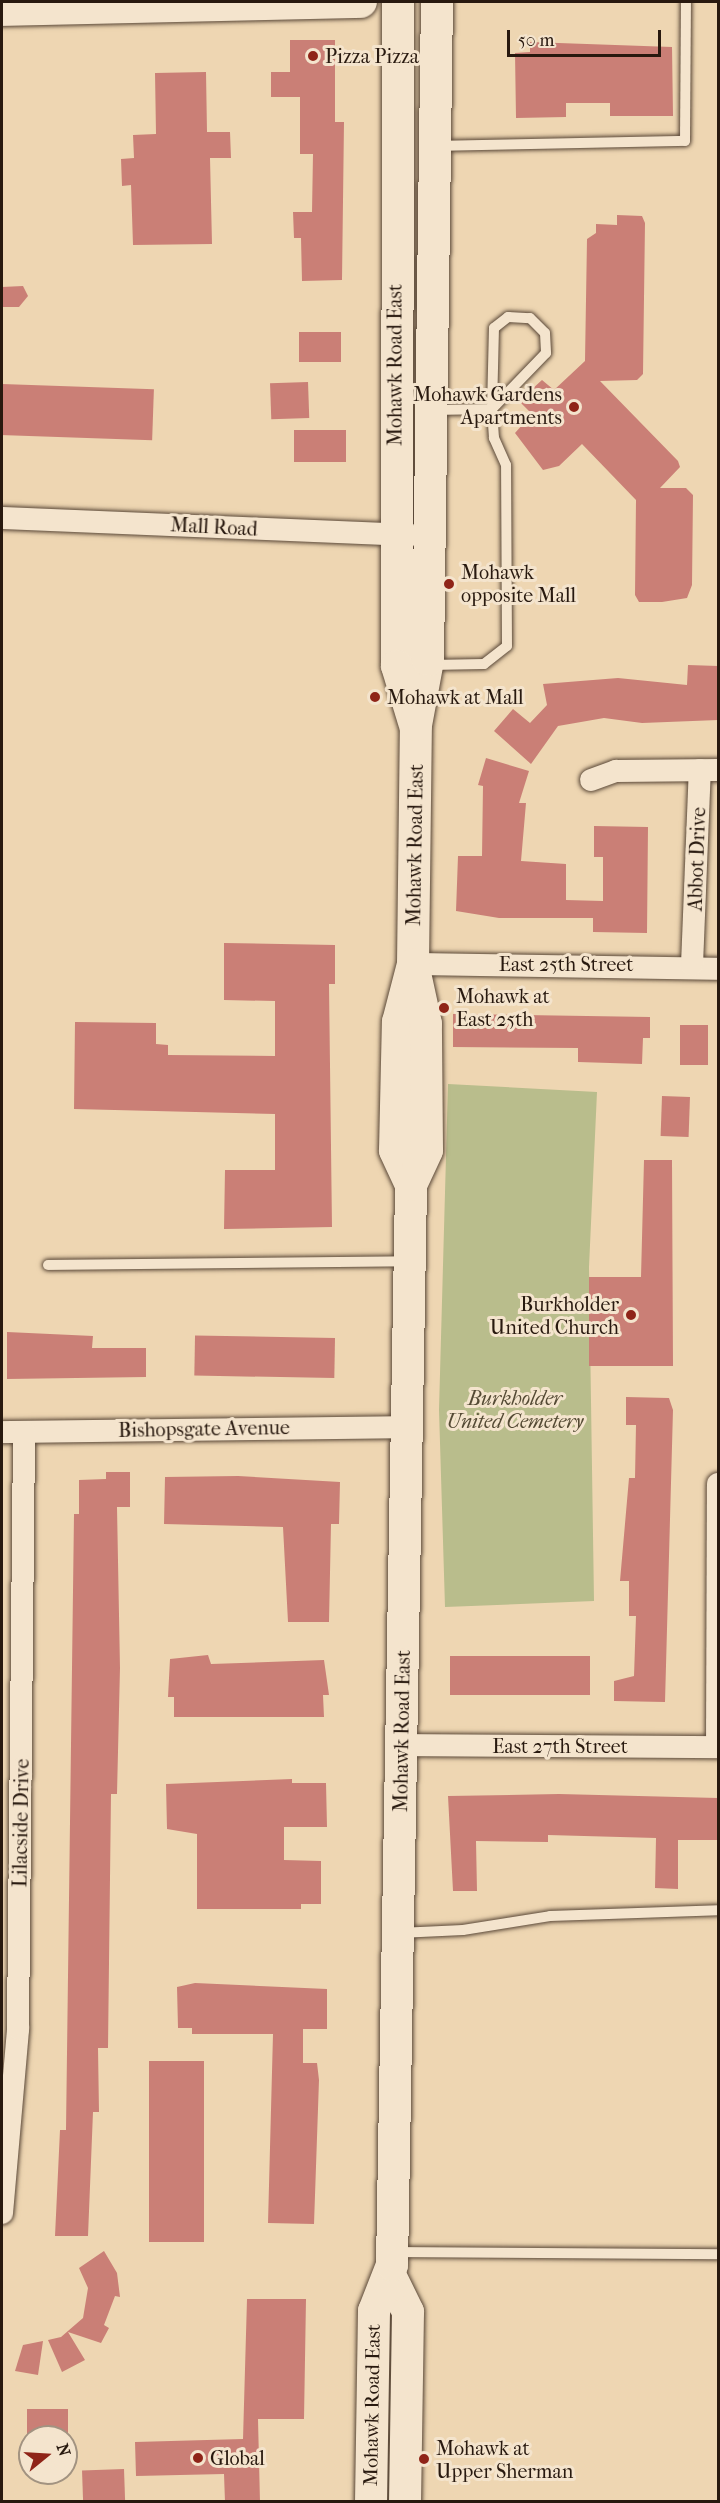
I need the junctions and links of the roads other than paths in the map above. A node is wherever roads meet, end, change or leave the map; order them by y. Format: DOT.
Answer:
graph roads {
  1 [pos="361,2"];
  2 [pos="398,2"];
  3 [pos="437,2"];
  4 [pos="686,2"];
  5 [pos="2,10"];
  6 [pos="434,146"];
  7 [pos="492,409"];
  8 [pos="429,410"];
  9 [pos="2,518"];
  10 [pos="395,535"];
  11 [pos="426,535"];
  12 [pos="427,665"];
  13 [pos="416,725"];
  14 [pos="709,770"];
  15 [pos="591,780"];
  16 [pos="413,964"];
  17 [pos="692,965"];
  18 [pos="718,969"];
  19 [pos="410,1260"];
  20 [pos="48,1265"];
  21 [pos="407,1427"];
  22 [pos="2,1432"];
  23 [pos="24,1432"];
  24 [pos="718,1484"];
  25 [pos="402,1746"];
  26 [pos="718,1747"];
  27 [pos="718,1910"];
  28 [pos="399,1933"];
  29 [pos="10,2029"];
  30 [pos="2,2213"];
  31 [pos="718,2254"];
  32 [pos="392,2265"];
  33 [pos="370,2502"];
  34 [pos="405,2502"];
  1 -- 5 [label="main road"];
  2 -- 10 [label="main road, Mohawk Road East"];
  3 -- 6 [label="main road, Mohawk Road East"];
  4 -- 6 [label="lane"];
  6 -- 8 [label="main road, Mohawk Road East"];
  7 -- 7 [label="lane"];
  7 -- 8 [label="lane"];
  7 -- 12 [label="lane"];
  8 -- 11 [label="main road, Mohawk Road East"];
  9 -- 10 [label="street, Mall Road"];
  10 -- 11 [label="street, Mall Road"];
  10 -- 13 [label="main road, Mohawk Road East"];
  11 -- 12 [label="main road, Mohawk Road East"];
  12 -- 13 [label="main road, Mohawk Road East"];
  13 -- 16 [label="main road, Mohawk Road East"];
  14 -- 15 [label="street"];
  14 -- 17 [label="street, Abbot Drive"];
  16 -- 17 [label="street, East 25th Street"];
  16 -- 19 [label="main road, Mohawk Road East"];
  17 -- 18 [label="street, East 25th Street"];
  19 -- 20 [label="lane"];
  19 -- 21 [label="main road, Mohawk Road East"];
  21 -- 23 [label="street, Bishopsgate Avenue"];
  21 -- 25 [label="main road, Mohawk Road East"];
  22 -- 23 [label="street, Bishopsgate Avenue"];
  23 -- 29 [label="street, Lilacside Drive"];
  24 -- 26 [label="street"];
  25 -- 26 [label="street, East 27th Street"];
  25 -- 28 [label="main road, Mohawk Road East"];
  27 -- 28 [label="lane"];
  28 -- 32 [label="main road, Mohawk Road East"];
  29 -- 30 [label="street, Lilacside Drive"];
  31 -- 32 [label="lane"];
  32 -- 33 [label="main road, Mohawk Road East"];
  32 -- 34 [label="main road, Mohawk Road East"];
}
